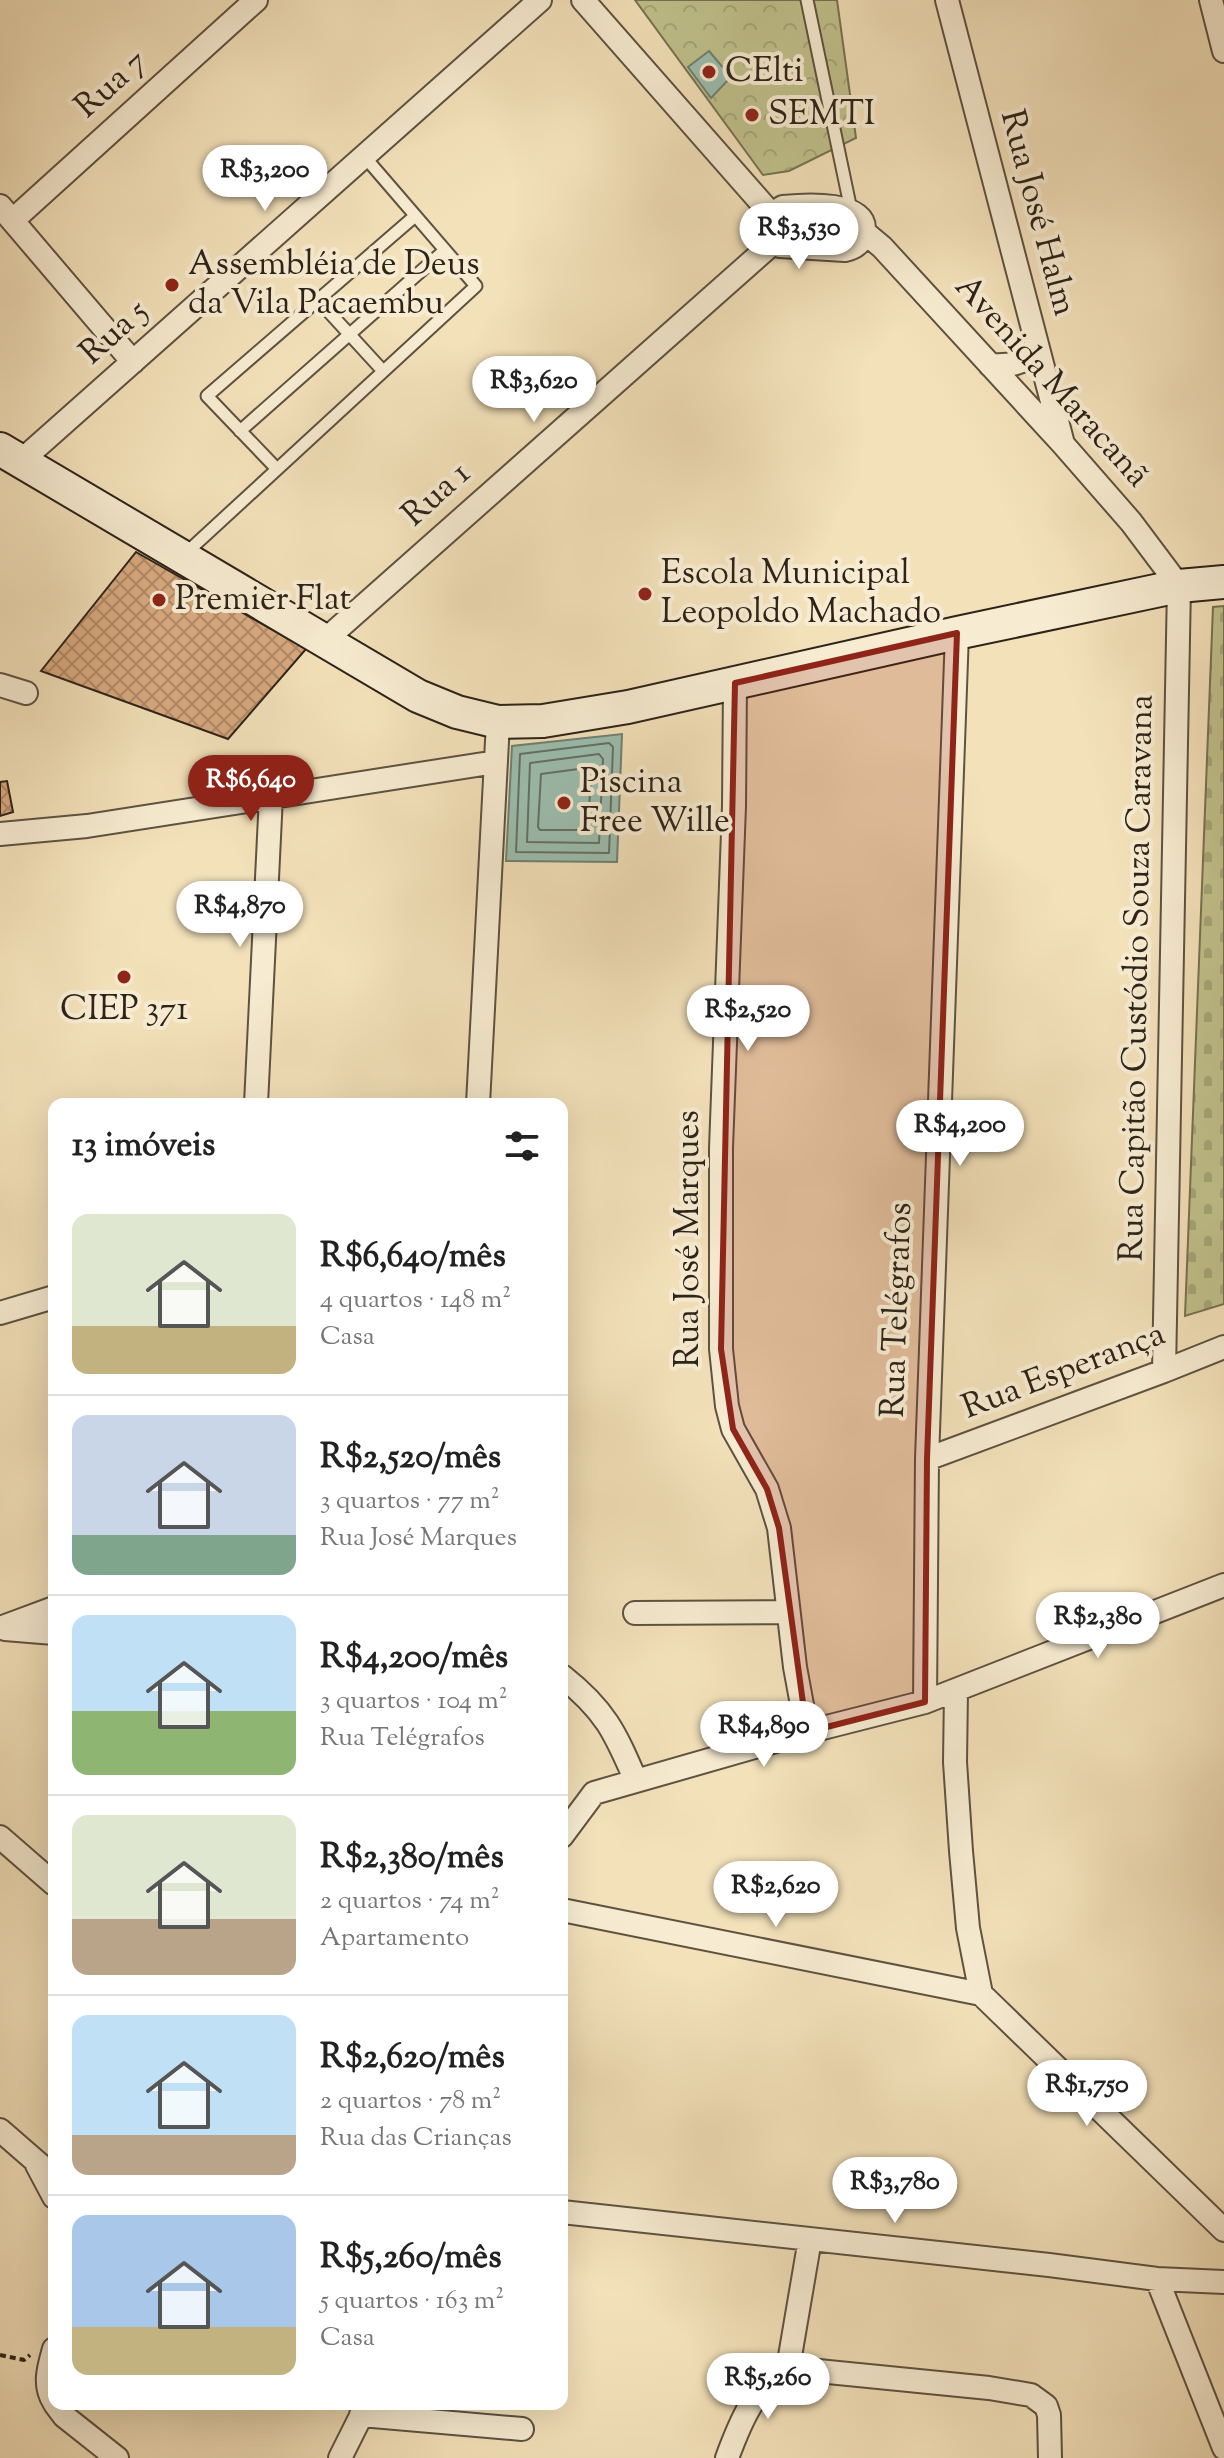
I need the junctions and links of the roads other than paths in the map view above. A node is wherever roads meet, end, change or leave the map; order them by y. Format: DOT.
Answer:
graph roads {
  1 [pos="256,0"];
  2 [pos="540,0"];
  3 [pos="807,0"];
  4 [pos="947,0"];
  5 [pos="1211,0"];
  6 [pos="592,3"];
  7 [pos="1224,51"];
  8 [pos="364,156"];
  9 [pos="851,210"];
  10 [pos="7,213"];
  11 [pos="772,215"];
  12 [pos="415,216"];
  13 [pos="864,232"];
  14 [pos="774,242"];
  15 [pos="445,250"];
  16 [pos="318,300"];
  17 [pos="350,334"];
  18 [pos="1038,350"];
  19 [pos="133,362"];
  20 [pos="990,365"];
  21 [pos="383,371"];
  22 [pos="240,431"];
  23 [pos="1062,443"];
  24 [pos="11,455"];
  25 [pos="276,468"];
  26 [pos="182,557"];
  27 [pos="1224,582"];
  28 [pos="1179,586"];
  29 [pos="957,633"];
  30 [pos="324,641"];
  31 [pos="735,683"];
  32 [pos="0,685"];
  33 [pos="26,693"];
  34 [pos="498,722"];
  35 [pos="496,762"];
  36 [pos="271,796"];
  37 [pos="0,834"];
  38 [pos="256,1098"];
  39 [pos="478,1098"];
  40 [pos="48,1299"];
  41 [pos="0,1313"];
  42 [pos="1224,1347"];
  43 [pos="1164,1371"];
  44 [pos="927,1459"];
  45 [pos="1224,1585"];
  46 [pos="48,1610"];
  47 [pos="788,1612"];
  48 [pos="635,1613"];
  49 [pos="0,1628"];
  50 [pos="48,1632"];
  51 [pos="568,1681"];
  52 [pos="956,1691"];
  53 [pos="925,1702"];
  54 [pos="807,1732"];
  55 [pos="636,1781"];
  56 [pos="594,1793"];
  57 [pos="568,1800"];
  58 [pos="568,1828"];
  59 [pos="0,1837"];
  60 [pos="48,1879"];
  61 [pos="568,1911"];
  62 [pos="981,1994"];
  63 [pos="0,2130"];
  64 [pos="35,2161"];
  65 [pos="48,2172"];
  66 [pos="48,2186"];
  67 [pos="568,2213"];
  68 [pos="1224,2230"];
  69 [pos="810,2239"];
  70 [pos="1157,2279"];
  71 [pos="1224,2282"];
  72 [pos="46,2347"];
  73 [pos="788,2368"];
  74 [pos="48,2380"];
  75 [pos="59,2410"];
  76 [pos="364,2410"];
  77 [pos="372,2410"];
  78 [pos="522,2429"];
  79 [pos="1224,2448"];
  80 [pos="117,2458"];
  81 [pos="340,2458"];
  82 [pos="727,2458"];
  83 [pos="1050,2458"];
  1 -- 10 [label="street, Rua 7"];
  2 -- 8 [label="street, Rua 5"];
  3 -- 9 [label="lane"];
  4 -- 18 [label="street, Rua José Halm"];
  5 -- 7 [label="street"];
  6 -- 11 [label="street"];
  8 -- 12 [label="lane"];
  8 -- 19 [label="street, Rua 5"];
  9 -- 11 [label="street"];
  9 -- 13 [label="street, Avenida Maracanã"];
  10 -- 19 [label="street"];
  11 -- 14 [label="street"];
  12 -- 15 [label="lane"];
  12 -- 16 [label="lane"];
  13 -- 14 [label="street"];
  13 -- 20 [label="street, Avenida Maracanã"];
  14 -- 30 [label="street, Rua 1"];
  15 -- 17 [label="lane"];
  15 -- 21 [label="lane"];
  16 -- 17 [label="lane"];
  16 -- 22 [label="lane"];
  17 -- 21 [label="lane"];
  17 -- 22 [label="lane"];
  18 -- 20 [label="street"];
  18 -- 23 [label="street, Rua José Halm"];
  19 -- 24 [label="street, Rua 5"];
  20 -- 23 [label="street, Avenida Maracanã"];
  21 -- 25 [label="lane"];
  22 -- 25 [label="lane"];
  23 -- 28 [label="street, Avenida Maracanã"];
  24 -- 26 [label="main road"];
  25 -- 26 [label="lane"];
  26 -- 30 [label="main road"];
  27 -- 28 [label="main road"];
  28 -- 29 [label="main road"];
  28 -- 43 [label="street, Rua Capitão Custódio Souza Caravana"];
  29 -- 31 [label="main road"];
  29 -- 44 [label="street, Rua Telégrafos"];
  30 -- 34 [label="main road"];
  31 -- 34 [label="main road"];
  31 -- 47 [label="street, Rua José Marques"];
  32 -- 33 [label="street"];
  34 -- 35 [label="street"];
  35 -- 36 [label="street"];
  35 -- 39 [label="street"];
  36 -- 37 [label="street"];
  36 -- 38 [label="street"];
  40 -- 41 [label="street"];
  42 -- 43 [label="street, Rua Esperança"];
  43 -- 44 [label="street, Rua Esperança"];
  44 -- 53 [label="street, Rua Telégrafos"];
  45 -- 52 [label="street"];
  46 -- 49 [label="street"];
  47 -- 48 [label="street"];
  47 -- 54 [label="street, Rua José Marques"];
  49 -- 50 [label="street"];
  51 -- 55 [label="street"];
  52 -- 53 [label="street"];
  52 -- 62 [label="street"];
  53 -- 54 [label="street"];
  54 -- 55 [label="street"];
  55 -- 56 [label="street"];
  56 -- 57 [label="street"];
  56 -- 58 [label="street"];
  59 -- 60 [label="street"];
  61 -- 62 [label="street"];
  62 -- 68 [label="street"];
  63 -- 64 [label="street"];
  64 -- 65 [label="street"];
  64 -- 66 [label="street"];
  67 -- 69 [label="street"];
  69 -- 70 [label="street"];
  69 -- 73 [label="street"];
  70 -- 71 [label="street"];
  70 -- 79 [label="street"];
  72 -- 74 [label="street"];
  73 -- 82 [label="street"];
  73 -- 83 [label="street"];
  75 -- 80 [label="street"];
  76 -- 81 [label="street"];
  77 -- 78 [label="street"];
}
